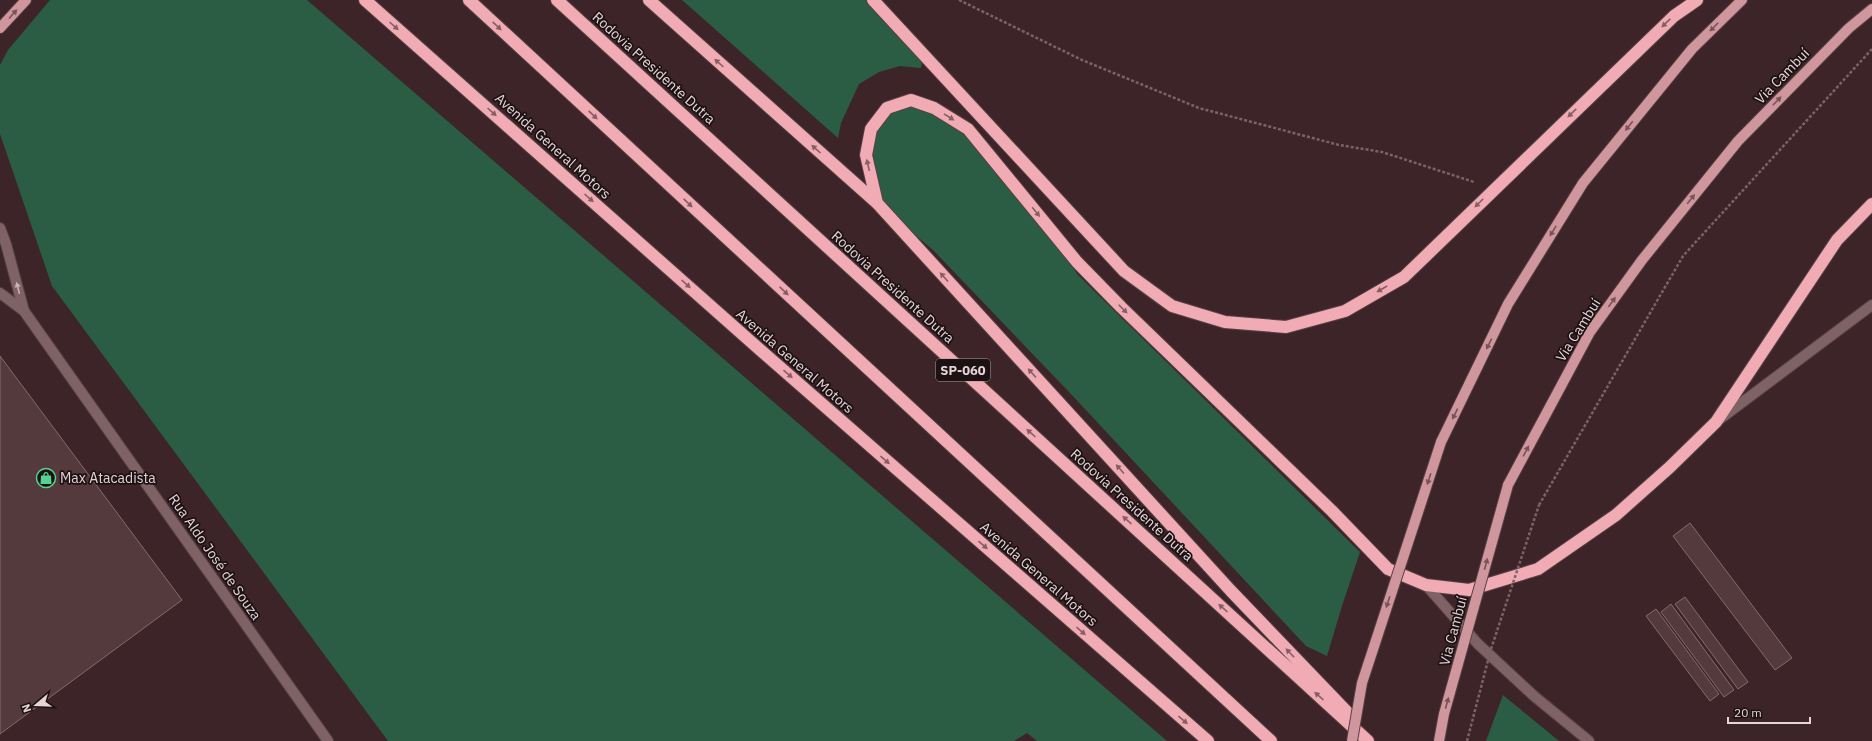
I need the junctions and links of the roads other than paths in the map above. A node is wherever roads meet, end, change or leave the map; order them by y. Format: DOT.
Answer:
graph roads {
  1 [pos="26,0"];
  2 [pos="365,0"];
  3 [pos="469,0"];
  4 [pos="557,0"];
  5 [pos="649,0"];
  6 [pos="873,0"];
  7 [pos="1697,0"];
  8 [pos="1742,0"];
  9 [pos="1872,9"];
  10 [pos="0,28"];
  11 [pos="877,203"];
  12 [pos="1872,204"];
  13 [pos="0,228"];
  14 [pos="0,293"];
  15 [pos="1872,305"];
  16 [pos="24,311"];
  17 [pos="1716,422"];
  18 [pos="1426,584"];
  19 [pos="328,741"];
  20 [pos="1208,741"];
  21 [pos="1271,741"];
  22 [pos="1352,741"];
  23 [pos="1368,741"];
  24 [pos="1376,741"];
  25 [pos="1438,741"];
  26 [pos="1589,741"];
  10 -- 1 [label="main road, one-way"];
  2 -- 20 [label="highway, Avenida General Motors, one-way"];
  3 -- 21 [label="highway, one-way"];
  23 -- 4 [label="highway, Rodovia Presidente Dutra / SP-060, one-way"];
  11 -- 5 [label="highway, one-way"];
  7 -- 6 [label="highway, one-way"];
  8 -- 22 [label="main road, one-way, bridge"];
  25 -- 9 [label="main road, Via Cambuí, one-way, bridge"];
  11 -- 18 [label="highway, one-way"];
  24 -- 11 [label="highway, one-way"];
  12 -- 17 [label="highway"];
  16 -- 13 [label="street, Rua Aldo José de Souza, one-way"];
  14 -- 16 [label="street, Rua Aldo José de Souza"];
  15 -- 17 [label="street"];
  16 -- 19 [label="street, Rua Aldo José de Souza"];
  17 -- 18 [label="highway"];
  18 -- 26 [label="street"];
}
